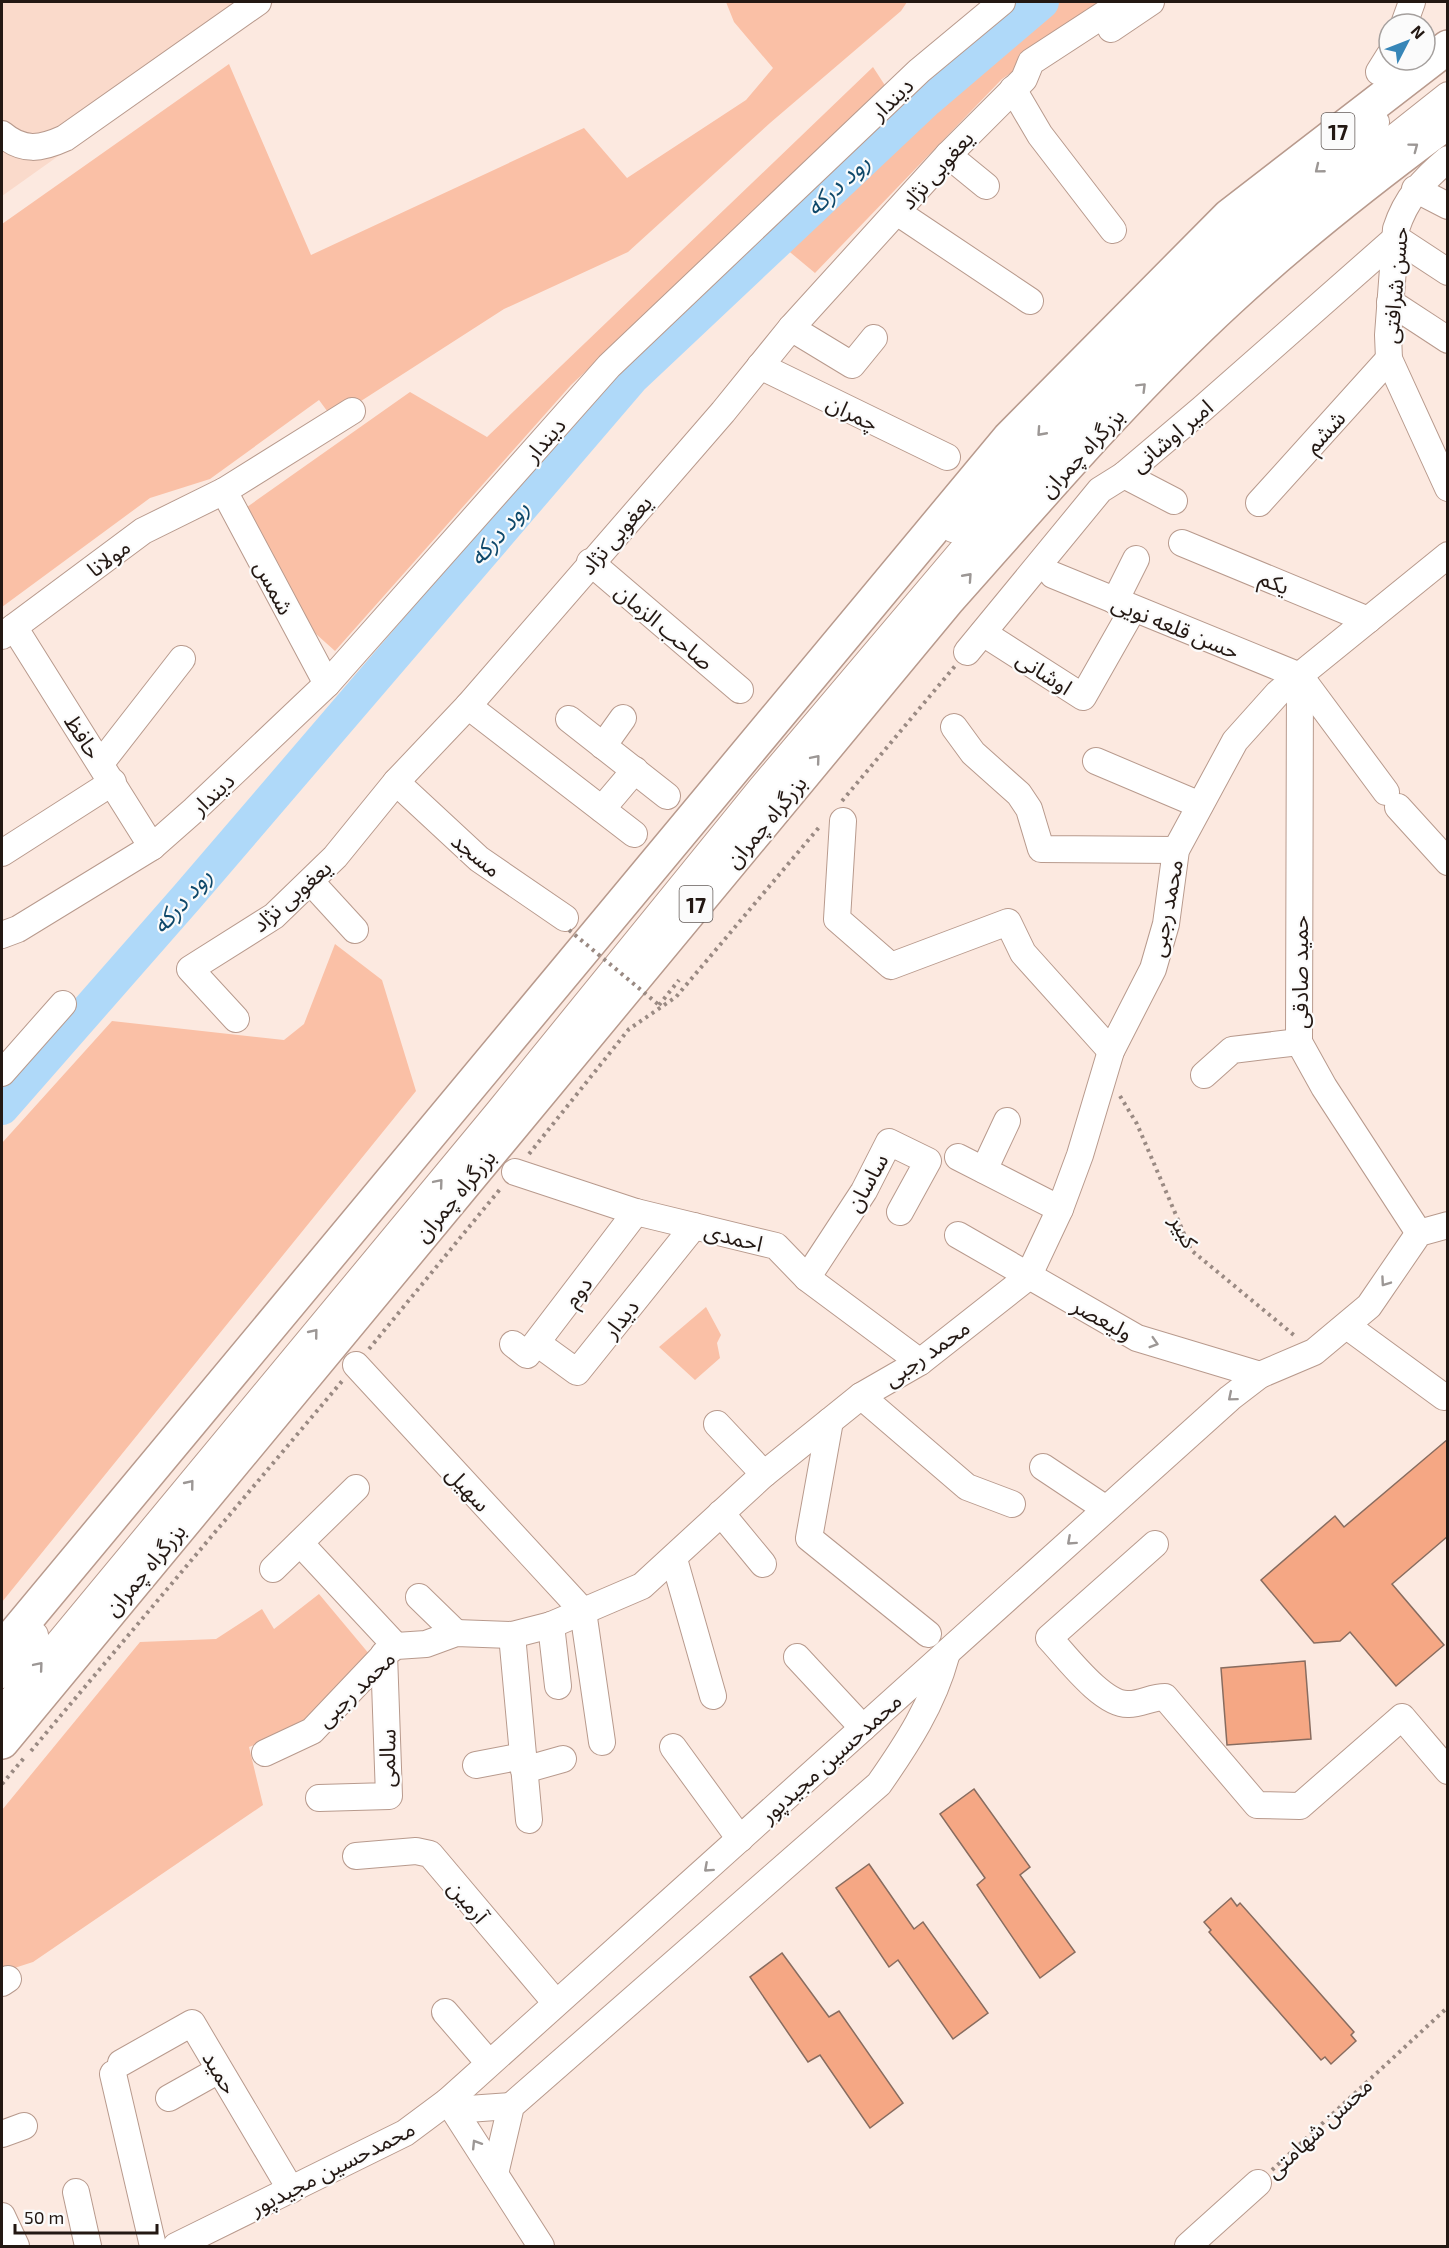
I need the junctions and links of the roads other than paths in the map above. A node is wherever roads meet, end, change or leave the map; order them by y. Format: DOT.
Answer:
graph roads {
  1 [pos="258,2"];
  2 [pos="1002,2"];
  3 [pos="1123,2"];
  4 [pos="1150,2"];
  5 [pos="1448,48"];
  6 [pos="1448,67"];
  7 [pos="1377,72"];
  8 [pos="1018,84"];
  9 [pos="1448,95"];
  10 [pos="1448,122"];
  11 [pos="7,143"];
  12 [pos="948,155"];
  13 [pos="1448,159"];
  14 [pos="986,186"];
  15 [pos="1415,189"];
  16 [pos="1448,206"];
  17 [pos="897,212"];
  18 [pos="1230,216"];
  19 [pos="1113,230"];
  20 [pos="1396,238"];
  21 [pos="1448,272"];
  22 [pos="1030,301"];
  23 [pos="1390,302"];
  24 [pos="792,328"];
  25 [pos="874,338"];
  26 [pos="1448,340"];
  27 [pos="1389,359"];
  28 [pos="759,366"];
  29 [pos="352,411"];
  30 [pos="1438,441"];
  31 [pos="947,457"];
  32 [pos="1124,475"];
  33 [pos="1448,488"];
  34 [pos="224,490"];
  35 [pos="1174,501"];
  36 [pos="1259,503"];
  37 [pos="1182,543"];
  38 [pos="1448,555"];
  39 [pos="1136,559"];
  40 [pos="590,562"];
  41 [pos="1053,575"];
  42 [pos="1124,605"];
  43 [pos="1368,620"];
  44 [pos="8,631"];
  45 [pos="983,633"];
  46 [pos="967,652"];
  47 [pos="182,659"];
  48 [pos="1300,676"];
  49 [pos="327,684"];
  50 [pos="740,690"];
  51 [pos="468,706"];
  52 [pos="623,718"];
  53 [pos="569,719"];
  54 [pos="954,727"];
  55 [pos="603,746"];
  56 [pos="1096,761"];
  57 [pos="635,770"];
  58 [pos="107,772"];
  59 [pos="396,782"];
  60 [pos="667,795"];
  61 [pos="1200,804"];
  62 [pos="602,809"];
  63 [pos="834,817"];
  64 [pos="634,834"];
  65 [pos="152,846"];
  66 [pos="3,848"];
  67 [pos="1176,850"];
  68 [pos="1445,853"];
  69 [pos="311,882"];
  70 [pos="567,924"];
  71 [pos="355,930"];
  72 [pos="2,935"];
  73 [pos="63,1004"];
  74 [pos="236,1019"];
  75 [pos="1299,1042"];
  76 [pos="1108,1061"];
  77 [pos="2,1073"];
  78 [pos="1203,1075"];
  79 [pos="1007,1121"];
  80 [pos="958,1157"];
  81 [pos="984,1170"];
  82 [pos="515,1172"];
  83 [pos="1060,1209"];
  84 [pos="636,1212"];
  85 [pos="900,1212"];
  86 [pos="1448,1225"];
  87 [pos="694,1226"];
  88 [pos="1419,1233"];
  89 [pos="958,1235"];
  90 [pos="1028,1277"];
  91 [pos="807,1278"];
  92 [pos="1347,1326"];
  93 [pos="525,1344"];
  94 [pos="920,1362"];
  95 [pos="356,1365"];
  96 [pos="1260,1375"];
  97 [pos="861,1396"];
  98 [pos="1444,1397"];
  99 [pos="830,1421"];
  100 [pos="717,1424"];
  101 [pos="1043,1467"];
  102 [pos="764,1474"];
  103 [pos="356,1488"];
  104 [pos="1012,1504"];
  105 [pos="1106,1509"];
  106 [pos="721,1513"];
  107 [pos="300,1543"];
  108 [pos="1155,1544"];
  109 [pos="674,1559"];
  110 [pos="763,1564"];
  111 [pos="273,1569"];
  112 [pos="419,1597"];
  113 [pos="583,1611"];
  114 [pos="551,1624"];
  115 [pos="456,1633"];
  116 [pos="928,1634"];
  117 [pos="512,1635"];
  118 [pos="2,1649"];
  119 [pos="390,1650"];
  120 [pos="946,1653"];
  121 [pos="797,1657"];
  122 [pos="2,1675"];
  123 [pos="558,1686"];
  124 [pos="713,1696"];
  125 [pos="2,1711"];
  126 [pos="863,1728"];
  127 [pos="2,1742"];
  128 [pos="602,1742"];
  129 [pos="673,1747"];
  130 [pos="264,1753"];
  131 [pos="563,1759"];
  132 [pos="524,1763"];
  133 [pos="477,1765"];
  134 [pos="1448,1771"];
  135 [pos="320,1798"];
  136 [pos="529,1820"];
  137 [pos="740,1839"];
  138 [pos="356,1856"];
  139 [pos="556,2003"];
  140 [pos="445,2012"];
  141 [pos="489,2063"];
  142 [pos="219,2070"];
  143 [pos="169,2098"];
  144 [pos="451,2105"];
  145 [pos="511,2106"];
  146 [pos="495,2174"];
  147 [pos="1258,2183"];
  148 [pos="291,2190"];
  149 [pos="76,2192"];
  150 [pos="2,2216"];
  151 [pos="16,2247"];
  152 [pos="88,2247"];
  153 [pos="153,2247"];
  154 [pos="176,2247"];
  155 [pos="541,2247"];
  156 [pos="1188,2247"];
  1 -- 11 [label="street"];
  2 -- 49 [label="street, دیندار"];
  3 -- 8 [label="street, یعغوبی نژاد"];
  4 -- 8 [label="street"];
  5 -- 18 [label="highway, 17"];
  6 -- 122 [label="street, one-way"];
  7 -- 18 [label="highway"];
  8 -- 12 [label="street, یعغوبی نژاد"];
  8 -- 19 [label="street"];
  125 -- 9 [label="street, one-way"];
  127 -- 10 [label="highway, بزرگراه چمران / 17, one-way"];
  12 -- 14 [label="street"];
  12 -- 17 [label="street, یعغوبی نژاد"];
  13 -- 15 [label="street, حسن شرافتی"];
  15 -- 16 [label="street"];
  15 -- 20 [label="street, حسن شرافتی"];
  17 -- 22 [label="street"];
  17 -- 24 [label="street, یعغوبی نژاد"];
  18 -- 118 [label="highway, 17"];
  20 -- 21 [label="street"];
  20 -- 23 [label="street, حسن شرافتی"];
  20 -- 32 [label="street, امیر اوشانی"];
  23 -- 26 [label="street"];
  23 -- 27 [label="street, حسن شرافتی"];
  24 -- 25 [label="street"];
  24 -- 28 [label="street, یعغوبی نژاد"];
  27 -- 30 [label="street, حسن شرافتی"];
  27 -- 36 [label="street, ششم"];
  28 -- 31 [label="street, چمران"];
  28 -- 40 [label="street, یعغوبی نژاد"];
  29 -- 34 [label="street, مولانا"];
  30 -- 33 [label="street, حسن شرافتی"];
  32 -- 35 [label="street"];
  32 -- 45 [label="street, امیر اوشانی"];
  34 -- 44 [label="street, مولانا"];
  34 -- 49 [label="street, شمس"];
  37 -- 43 [label="street, یکم"];
  38 -- 43 [label="street, محمد رجبی"];
  39 -- 42 [label="street"];
  40 -- 50 [label="street, صاحب الزمان"];
  40 -- 51 [label="street, یعغوبی نژاد"];
  41 -- 42 [label="street, حسن قلعه نویی"];
  42 -- 45 [label="street, اوشانی"];
  42 -- 48 [label="street, حسن قلعه نویی"];
  43 -- 48 [label="street, محمد رجبی"];
  44 -- 58 [label="street, حافظ"];
  45 -- 46 [label="street, امیر اوشانی"];
  47 -- 58 [label="street"];
  48 -- 61 [label="street, محمد رجبی"];
  48 -- 68 [label="street"];
  48 -- 75 [label="street, حمید صادقی"];
  49 -- 65 [label="street, دیندار"];
  51 -- 59 [label="street, یعغوبی نژاد"];
  51 -- 62 [label="street"];
  52 -- 55 [label="street"];
  53 -- 55 [label="street"];
  54 -- 67 [label="street"];
  55 -- 57 [label="street"];
  56 -- 61 [label="street"];
  57 -- 60 [label="street"];
  57 -- 62 [label="street"];
  58 -- 65 [label="street, حافظ"];
  58 -- 66 [label="street"];
  59 -- 69 [label="street, یعغوبی نژاد"];
  59 -- 70 [label="street, مسجد"];
  61 -- 67 [label="street, محمد رجبی"];
  62 -- 64 [label="street"];
  63 -- 76 [label="street"];
  65 -- 72 [label="street, دیندار"];
  67 -- 76 [label="street, محمد رجبی"];
  69 -- 71 [label="street"];
  69 -- 74 [label="street, یعغوبی نژاد"];
  73 -- 77 [label="street"];
  75 -- 78 [label="street"];
  75 -- 88 [label="street, حمید صادقی"];
  76 -- 83 [label="street, محمد رجبی"];
  79 -- 81 [label="street"];
  80 -- 81 [label="street"];
  81 -- 83 [label="street"];
  82 -- 84 [label="street, احمدی"];
  83 -- 90 [label="street, محمد رجبی"];
  84 -- 87 [label="street, احمدی"];
  84 -- 93 [label="street, دوم"];
  85 -- 91 [label="street, ساسان"];
  86 -- 88 [label="street"];
  87 -- 91 [label="street, احمدی"];
  87 -- 93 [label="street, دیدار"];
  88 -- 92 [label="street, محمدحسین مجیدپور, one-way"];
  89 -- 90 [label="street, ولیعصر"];
  90 -- 94 [label="street, محمد رجبی"];
  90 -- 96 [label="street, ولیعصر, one-way"];
  91 -- 94 [label="street, احمدی"];
  92 -- 96 [label="street, محمدحسین مجیدپور"];
  92 -- 98 [label="street"];
  94 -- 97 [label="street, محمد رجبی"];
  95 -- 113 [label="street, سهیل"];
  96 -- 105 [label="street, محمدحسین مجیدپور, one-way"];
  97 -- 99 [label="street, محمد رجبی"];
  97 -- 104 [label="street"];
  99 -- 102 [label="street, محمد رجبی"];
  99 -- 116 [label="street"];
  100 -- 102 [label="street"];
  101 -- 105 [label="street"];
  102 -- 106 [label="street, محمد رجبی"];
  103 -- 107 [label="street"];
  105 -- 120 [label="street, محمدحسین مجیدپور, one-way"];
  106 -- 109 [label="street, محمد رجبی"];
  106 -- 110 [label="street"];
  107 -- 111 [label="street"];
  107 -- 119 [label="street"];
  108 -- 134 [label="street"];
  109 -- 113 [label="street, محمد رجبی"];
  109 -- 124 [label="street"];
  112 -- 115 [label="street"];
  113 -- 114 [label="street, محمد رجبی"];
  113 -- 128 [label="street"];
  114 -- 117 [label="street, محمد رجبی"];
  114 -- 123 [label="street"];
  115 -- 117 [label="street, محمد رجبی"];
  115 -- 119 [label="street, محمد رجبی"];
  117 -- 132 [label="street"];
  119 -- 130 [label="street, محمد رجبی"];
  119 -- 135 [label="street, سالمی"];
  120 -- 126 [label="street, محمدحسین مجیدپور"];
  120 -- 145 [label="street"];
  121 -- 126 [label="street"];
  126 -- 137 [label="street, محمدحسین مجیدپور"];
  129 -- 137 [label="street"];
  131 -- 132 [label="street"];
  132 -- 133 [label="street"];
  132 -- 136 [label="street"];
  137 -- 139 [label="street, محمدحسین مجیدپور, one-way"];
  138 -- 139 [label="street, آرمین"];
  139 -- 141 [label="street, محمدحسین مجیدپور"];
  140 -- 141 [label="street"];
  141 -- 144 [label="street, محمدحسین مجیدپور"];
  142 -- 143 [label="street"];
  142 -- 148 [label="street, حمید"];
  142 -- 153 [label="street, حمید"];
  144 -- 145 [label="street"];
  146 -- 144 [label="street, one-way"];
  144 -- 148 [label="street, محمدحسین مجیدپور"];
  145 -- 146 [label="street"];
  146 -- 155 [label="street"];
  147 -- 156 [label="street, محسن شهامتی"];
  148 -- 154 [label="street, محمدحسین مجیدپور"];
  149 -- 152 [label="street"];
  150 -- 151 [label="street"];
}
